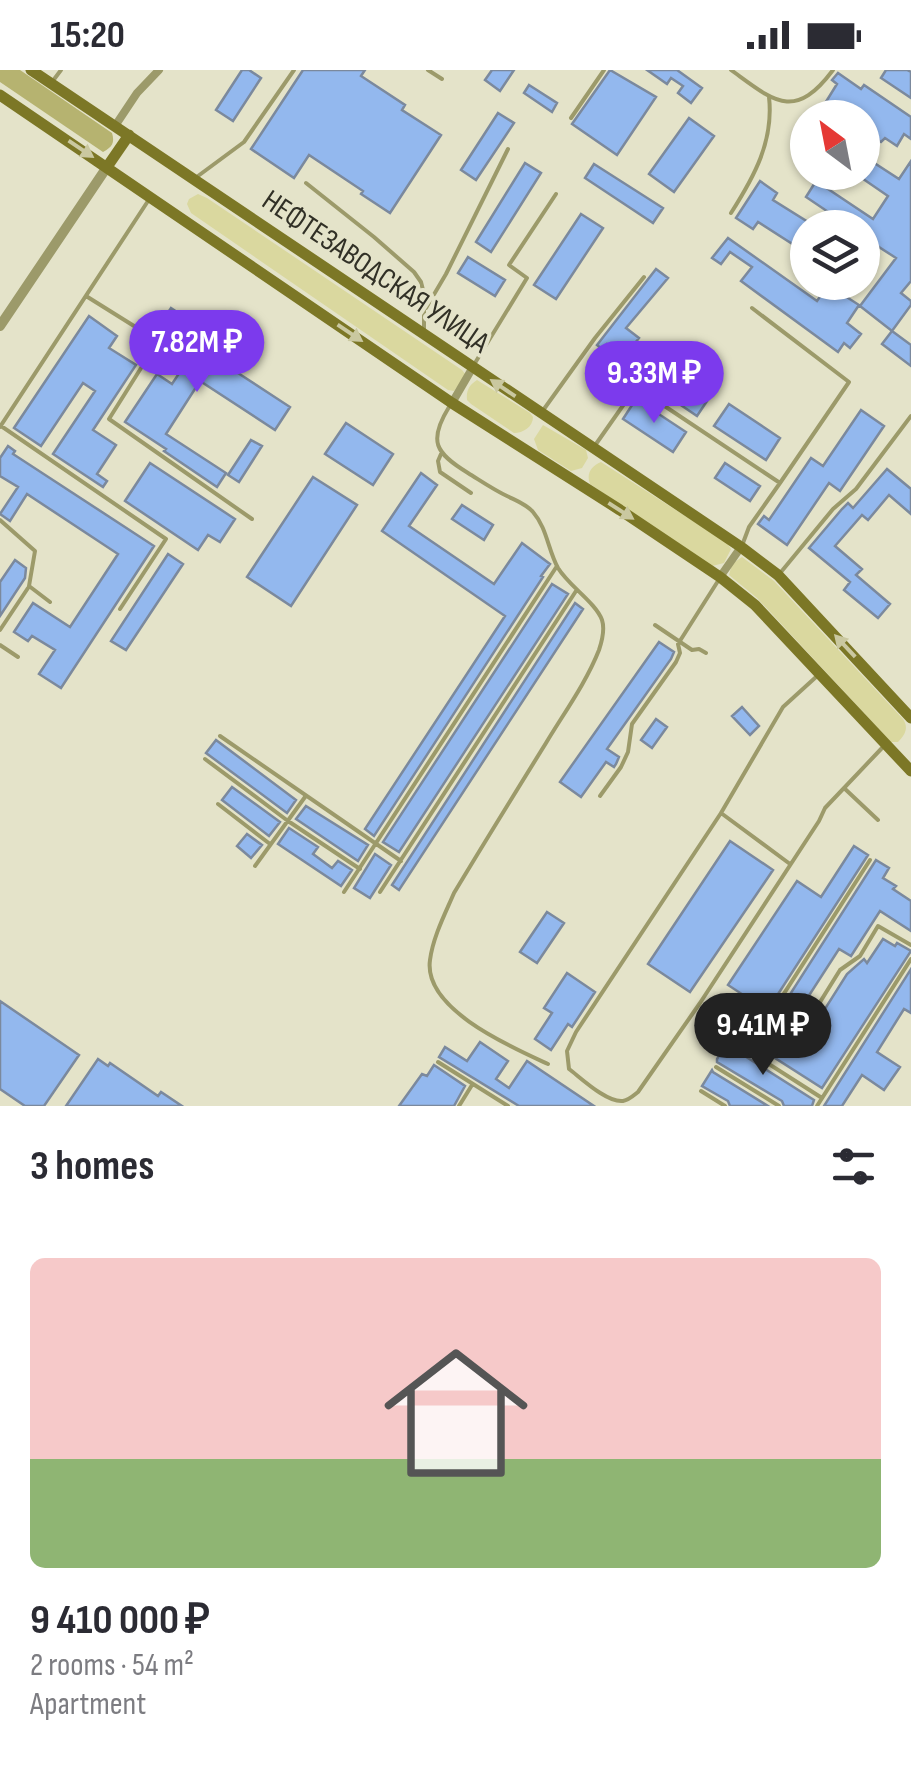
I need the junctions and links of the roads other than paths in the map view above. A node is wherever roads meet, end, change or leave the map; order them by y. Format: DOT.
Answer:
graph roads {
  1 [pos="32,70"];
  2 [pos="61,70"];
  3 [pos="159,70"];
  4 [pos="294,70"];
  5 [pos="428,70"];
  6 [pos="604,70"];
  7 [pos="731,70"];
  8 [pos="833,70"];
  9 [pos="442,79"];
  10 [pos="52,83"];
  11 [pos="0,95"];
  12 [pos="770,97"];
  13 [pos="571,118"];
  14 [pos="116,126"];
  15 [pos="129,134"];
  16 [pos="508,150"];
  17 [pos="107,167"];
  18 [pos="194,178"];
  19 [pos="306,183"];
  20 [pos="556,194"];
  21 [pos="151,196"];
  22 [pos="732,214"];
  23 [pos="644,277"];
  24 [pos="86,296"];
  25 [pos="426,308"];
  26 [pos="752,308"];
  27 [pos="0,326"];
  28 [pos="424,334"];
  29 [pos="473,367"];
  30 [pos="452,402"];
  31 [pos="541,413"];
  32 [pos="911,416"];
  33 [pos="0,427"];
  34 [pos="594,448"];
  35 [pos="441,454"];
  36 [pos="780,482"];
  37 [pos="471,493"];
  38 [pos="252,518"];
  39 [pos="0,520"];
  40 [pos="741,547"];
  41 [pos="557,566"];
  42 [pos="778,576"];
  43 [pos="720,577"];
  44 [pos="29,586"];
  45 [pos="576,592"];
  46 [pos="50,602"];
  47 [pos="120,609"];
  48 [pos="655,625"];
  49 [pos="0,630"];
  50 [pos="680,641"];
  51 [pos="0,645"];
  52 [pos="706,653"];
  53 [pos="18,657"];
  54 [pos="819,674"];
  55 [pos="911,718"];
  56 [pos="220,736"];
  57 [pos="886,744"];
  58 [pos="205,759"];
  59 [pos="910,767"];
  60 [pos="844,788"];
  61 [pos="305,796"];
  62 [pos="600,796"];
  63 [pos="218,804"];
  64 [pos="721,813"];
  65 [pos="878,820"];
  66 [pos="288,821"];
  67 [pos="376,844"];
  68 [pos="271,845"];
  69 [pos="870,860"];
  70 [pos="401,861"];
  71 [pos="790,864"];
  72 [pos="255,866"];
  73 [pos="360,869"];
  74 [pos="344,892"];
  75 [pos="380,892"];
  76 [pos="911,945"];
  77 [pos="911,959"];
  78 [pos="733,1041"];
  79 [pos="438,1062"];
  80 [pos="548,1064"];
  81 [pos="716,1067"];
  82 [pos="473,1084"];
  83 [pos="701,1091"];
  84 [pos="822,1098"];
  85 [pos="499,1104"];
  86 [pos="458,1106"];
  87 [pos="508,1106"];
  88 [pos="725,1106"];
  89 [pos="779,1106"];
  90 [pos="816,1106"];
  1 -- 10 [label="main road, НЕФТЕЗАВОДСКАЯ УЛИЦА"];
  2 -- 10 [label="lane"];
  3 -- 14 [label="street"];
  4 -- 18 [label="lane"];
  5 -- 9 [label="lane"];
  6 -- 13 [label="lane"];
  7 -- 12 [label="lane"];
  8 -- 12 [label="lane"];
  10 -- 14 [label="main road, НЕФТЕЗАВОДСКАЯ УЛИЦА"];
  11 -- 17 [label="main road, one-way"];
  12 -- 22 [label="lane"];
  14 -- 15 [label="main road, НЕФТЕЗАВОДСКАЯ УЛИЦА"];
  15 -- 17 [label="main road"];
  15 -- 18 [label="main road, НЕФТЕЗАВОДСКАЯ УЛИЦА"];
  16 -- 25 [label="lane"];
  17 -- 21 [label="main road"];
  17 -- 27 [label="street"];
  18 -- 28 [label="main road, НЕФТЕЗАВОДСКАЯ УЛИЦА"];
  19 -- 25 [label="lane"];
  20 -- 29 [label="lane"];
  21 -- 24 [label="lane"];
  21 -- 30 [label="main road, one-way"];
  23 -- 31 [label="lane"];
  24 -- 33 [label="lane"];
  24 -- 38 [label="lane"];
  25 -- 28 [label="lane"];
  26 -- 36 [label="lane"];
  28 -- 29 [label="main road, НЕФТЕЗАВОДСКАЯ УЛИЦА"];
  29 -- 30 [label="street"];
  31 -- 29 [label="main road, НЕФТЕЗАВОДСКАЯ УЛИЦА, one-way"];
  30 -- 35 [label="lane"];
  30 -- 43 [label="main road, one-way"];
  31 -- 34 [label="main road, НЕФТЕЗАВОДСКАЯ УЛИЦА"];
  32 -- 42 [label="lane"];
  33 -- 47 [label="lane"];
  34 -- 36 [label="lane"];
  34 -- 40 [label="main road, НЕФТЕЗАВОДСКАЯ УЛИЦА"];
  35 -- 37 [label="lane"];
  35 -- 41 [label="lane"];
  36 -- 40 [label="lane"];
  39 -- 44 [label="lane"];
  40 -- 42 [label="main road, НЕФТЕЗАВОДСКАЯ УЛИЦА"];
  40 -- 43 [label="street"];
  41 -- 45 [label="lane"];
  41 -- 67 [label="lane"];
  55 -- 42 [label="main road, НЕФТЕЗАВОДСКАЯ УЛИЦА, one-way"];
  43 -- 50 [label="lane"];
  43 -- 54 [label="main road"];
  44 -- 46 [label="lane"];
  44 -- 49 [label="lane"];
  45 -- 70 [label="lane"];
  45 -- 80 [label="lane"];
  48 -- 50 [label="lane"];
  50 -- 52 [label="lane"];
  50 -- 62 [label="lane"];
  51 -- 53 [label="lane"];
  54 -- 57 [label="main road"];
  54 -- 64 [label="lane"];
  56 -- 61 [label="lane"];
  57 -- 59 [label="main road"];
  57 -- 60 [label="lane"];
  58 -- 66 [label="lane"];
  60 -- 65 [label="lane"];
  60 -- 71 [label="lane"];
  61 -- 66 [label="lane"];
  61 -- 67 [label="lane"];
  63 -- 68 [label="lane"];
  64 -- 71 [label="lane"];
  64 -- 71 [label="lane"];
  66 -- 68 [label="lane"];
  66 -- 73 [label="lane"];
  67 -- 70 [label="lane"];
  67 -- 73 [label="lane"];
  68 -- 72 [label="lane"];
  69 -- 76 [label="lane"];
  70 -- 75 [label="lane"];
  73 -- 74 [label="lane"];
  77 -- 84 [label="lane"];
  78 -- 84 [label="lane"];
  79 -- 82 [label="lane"];
  81 -- 89 [label="lane"];
  82 -- 85 [label="lane"];
  82 -- 86 [label="lane"];
  83 -- 88 [label="lane"];
  84 -- 90 [label="lane"];
  85 -- 87 [label="lane"];
}
